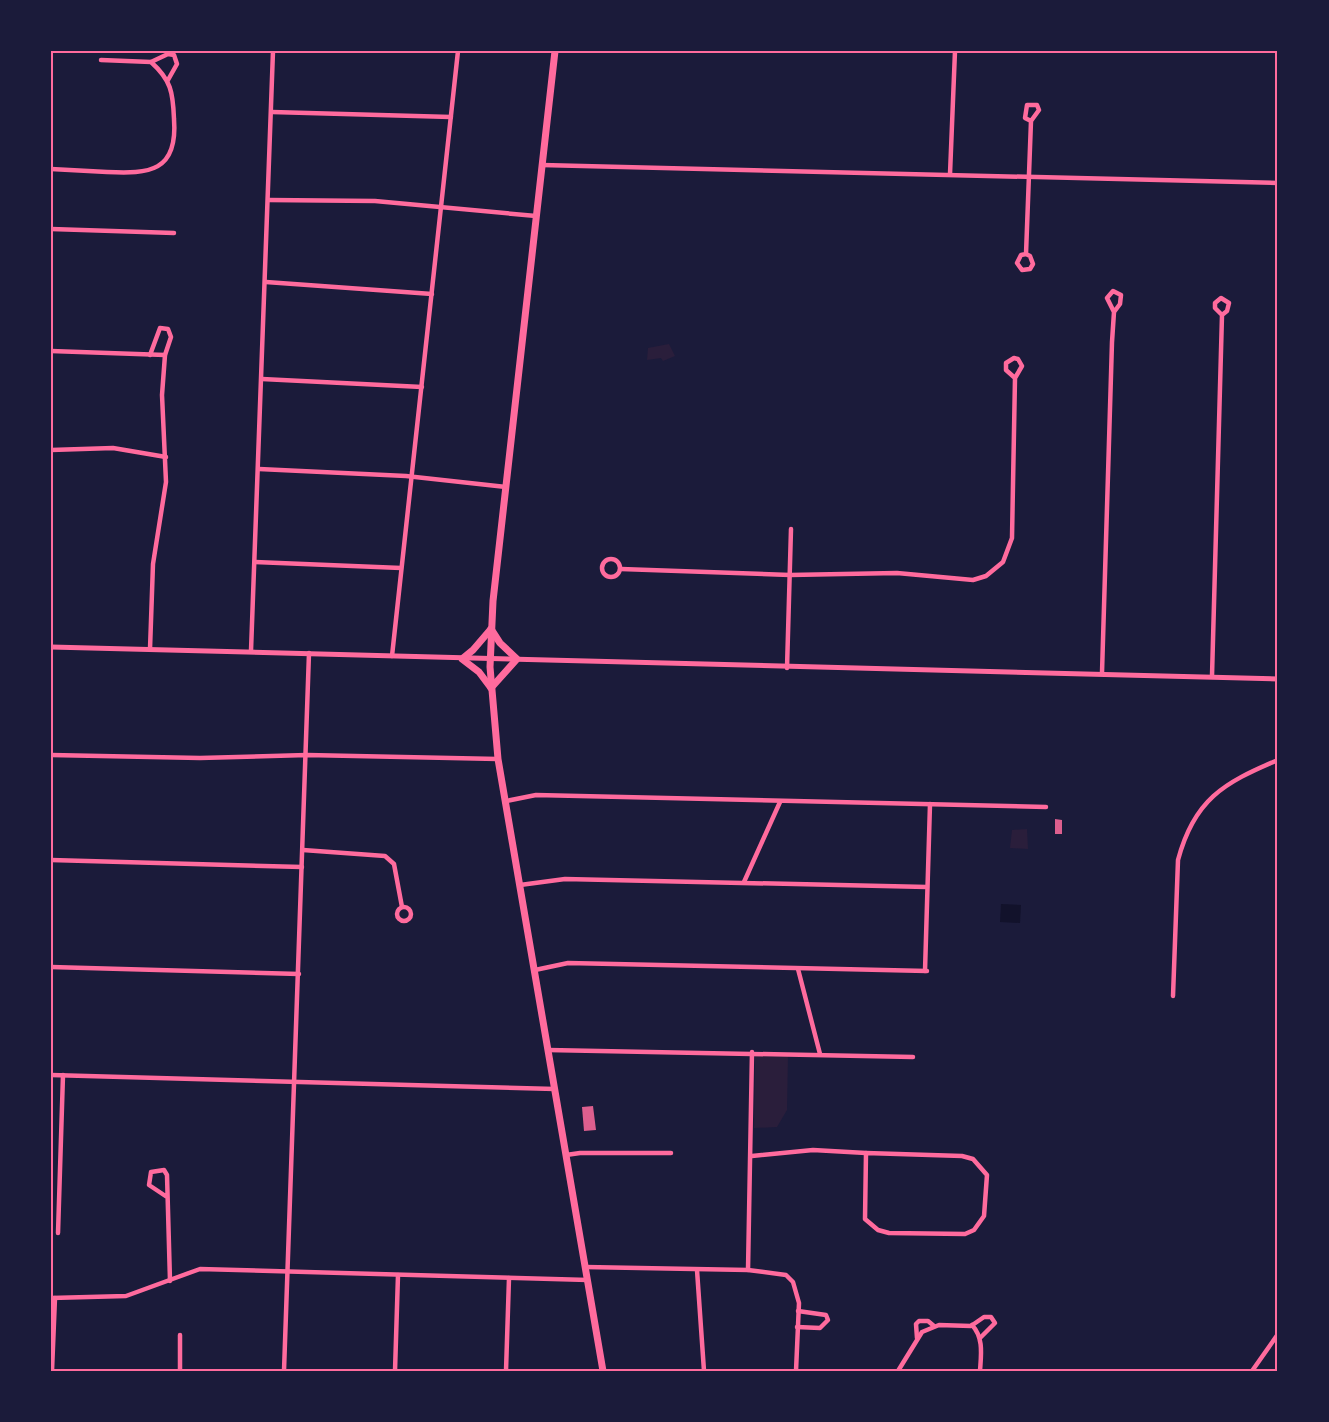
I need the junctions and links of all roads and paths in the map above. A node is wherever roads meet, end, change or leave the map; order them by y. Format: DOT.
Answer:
graph roads {
  1 [pos="273,51"];
  2 [pos="458,51"];
  3 [pos="555,51"];
  4 [pos="955,51"];
  5 [pos="101,60"];
  6 [pos="151,62"];
  7 [pos="168,80"];
  8 [pos="272,112"];
  9 [pos="451,117"];
  10 [pos="1031,121"];
  11 [pos="542,165"];
  12 [pos="51,170"];
  13 [pos="950,174"];
  14 [pos="1029,176"];
  15 [pos="1278,183"];
  16 [pos="269,200"];
  17 [pos="441,208"];
  18 [pos="536,216"];
  19 [pos="51,229"];
  20 [pos="174,234"];
  21 [pos="1026,254"];
  22 [pos="266,282"];
  23 [pos="432,294"];
  24 [pos="1114,312"];
  25 [pos="1222,315"];
  26 [pos="51,351"];
  27 [pos="150,355"];
  28 [pos="165,355"];
  29 [pos="1015,378"];
  30 [pos="262,380"];
  31 [pos="422,387"];
  32 [pos="51,450"];
  33 [pos="166,457"];
  34 [pos="259,469"];
  35 [pos="412,477"];
  36 [pos="506,487"];
  37 [pos="792,528"];
  38 [pos="255,562"];
  39 [pos="401,568"];
  40 [pos="621,569"];
  41 [pos="790,575"];
  42 [pos="491,628"];
  43 [pos="51,647"];
  44 [pos="150,649"];
  45 [pos="252,651"];
  46 [pos="309,653"];
  47 [pos="392,656"];
  48 [pos="462,659"];
  49 [pos="490,659"];
  50 [pos="517,659"];
  51 [pos="787,668"];
  52 [pos="1102,673"];
  53 [pos="1212,676"];
  54 [pos="1278,679"];
  55 [pos="491,688"];
  56 [pos="51,754"];
  57 [pos="306,754"];
  58 [pos="498,759"];
  59 [pos="1278,760"];
  60 [pos="506,801"];
  61 [pos="780,802"];
  62 [pos="930,804"];
  63 [pos="1046,807"];
  64 [pos="303,850"];
  65 [pos="51,860"];
  66 [pos="302,867"];
  67 [pos="744,882"];
  68 [pos="520,885"];
  69 [pos="927,887"];
  70 [pos="402,907"];
  71 [pos="51,967"];
  72 [pos="798,969"];
  73 [pos="535,970"];
  74 [pos="299,974"];
  75 [pos="1173,996"];
  76 [pos="548,1050"];
  77 [pos="752,1052"];
  78 [pos="820,1054"];
  79 [pos="913,1057"];
  80 [pos="51,1075"];
  81 [pos="63,1075"];
  82 [pos="296,1083"];
  83 [pos="555,1089"];
  84 [pos="866,1153"];
  85 [pos="670,1154"];
  86 [pos="566,1155"];
  87 [pos="752,1156"];
  88 [pos="167,1197"];
  89 [pos="58,1233"];
  90 [pos="585,1267"];
  91 [pos="288,1270"];
  92 [pos="697,1270"];
  93 [pos="748,1270"];
  94 [pos="398,1275"];
  95 [pos="509,1278"];
  96 [pos="588,1280"];
  97 [pos="170,1281"];
  98 [pos="53,1298"];
  99 [pos="798,1311"];
  100 [pos="972,1325"];
  101 [pos="934,1326"];
  102 [pos="797,1327"];
  103 [pos="1278,1334"];
  104 [pos="180,1335"];
  105 [pos="917,1338"];
  106 [pos="980,1338"];
  107 [pos="52,1371"];
  108 [pos="180,1371"];
  109 [pos="284,1371"];
  110 [pos="395,1371"];
  111 [pos="506,1371"];
  112 [pos="603,1371"];
  113 [pos="704,1371"];
  114 [pos="796,1371"];
  115 [pos="898,1371"];
  116 [pos="980,1371"];
  117 [pos="1252,1371"];
  1 -- 8 [label="street"];
  2 -- 9 [label="street"];
  3 -- 11 [label="main road"];
  4 -- 13 [label="street"];
  5 -- 6 [label="street"];
  6 -- 7 [label="street"];
  6 -- 7 [label="street"];
  7 -- 12 [label="street"];
  8 -- 9 [label="street"];
  8 -- 16 [label="street"];
  9 -- 17 [label="street"];
  10 -- 14 [label="street"];
  11 -- 13 [label="street"];
  11 -- 18 [label="main road"];
  13 -- 14 [label="street"];
  14 -- 15 [label="street"];
  14 -- 21 [label="street"];
  16 -- 17 [label="street"];
  16 -- 22 [label="street"];
  17 -- 18 [label="street"];
  17 -- 23 [label="street"];
  18 -- 36 [label="main road"];
  19 -- 20 [label="street"];
  22 -- 23 [label="street"];
  22 -- 30 [label="street"];
  23 -- 31 [label="street"];
  24 -- 52 [label="street"];
  25 -- 53 [label="street"];
  26 -- 27 [label="street"];
  27 -- 28 [label="street"];
  27 -- 28 [label="street"];
  28 -- 33 [label="street"];
  29 -- 29 [label="street"];
  29 -- 41 [label="street"];
  30 -- 31 [label="street"];
  30 -- 34 [label="street"];
  31 -- 35 [label="street"];
  32 -- 33 [label="street"];
  33 -- 44 [label="street"];
  34 -- 35 [label="street"];
  34 -- 38 [label="street"];
  35 -- 36 [label="street"];
  35 -- 39 [label="street"];
  36 -- 42 [label="main road"];
  37 -- 41 [label="street"];
  38 -- 39 [label="street"];
  38 -- 45 [label="street"];
  39 -- 47 [label="street"];
  40 -- 40 [label="street"];
  40 -- 41 [label="street"];
  41 -- 51 [label="street"];
  42 -- 48 [label="main road"];
  42 -- 49 [label="main road"];
  42 -- 50 [label="main road"];
  43 -- 44 [label="street"];
  44 -- 45 [label="street"];
  45 -- 46 [label="street"];
  46 -- 47 [label="street"];
  46 -- 57 [label="street"];
  47 -- 48 [label="street"];
  48 -- 49 [label="street"];
  48 -- 55 [label="main road"];
  49 -- 50 [label="street"];
  49 -- 55 [label="main road"];
  50 -- 51 [label="street"];
  50 -- 55 [label="main road"];
  51 -- 52 [label="street"];
  52 -- 53 [label="street"];
  53 -- 54 [label="street"];
  55 -- 58 [label="main road"];
  56 -- 57 [label="street"];
  57 -- 58 [label="street"];
  57 -- 64 [label="street"];
  58 -- 60 [label="main road"];
  59 -- 75 [label="street"];
  60 -- 61 [label="street"];
  60 -- 68 [label="main road"];
  61 -- 62 [label="street"];
  61 -- 67 [label="street"];
  62 -- 63 [label="street"];
  62 -- 69 [label="street"];
  64 -- 66 [label="street"];
  64 -- 70 [label="street"];
  65 -- 66 [label="street"];
  66 -- 74 [label="street"];
  67 -- 68 [label="street"];
  67 -- 69 [label="street"];
  68 -- 73 [label="main road"];
  69 -- 72 [label="street"];
  71 -- 74 [label="street"];
  72 -- 73 [label="street"];
  72 -- 78 [label="street"];
  73 -- 76 [label="main road"];
  74 -- 82 [label="street"];
  76 -- 77 [label="street"];
  76 -- 83 [label="main road"];
  77 -- 78 [label="street"];
  77 -- 87 [label="street"];
  78 -- 79 [label="street"];
  80 -- 81 [label="street"];
  81 -- 82 [label="street"];
  81 -- 89 [label="street"];
  82 -- 83 [label="street"];
  82 -- 91 [label="street"];
  83 -- 86 [label="main road"];
  84 -- 84 [label="street"];
  84 -- 87 [label="street"];
  85 -- 86 [label="street"];
  86 -- 90 [label="main road"];
  87 -- 93 [label="street"];
  88 -- 88 [label="street"];
  88 -- 97 [label="street"];
  90 -- 92 [label="street"];
  90 -- 96 [label="main road"];
  91 -- 94 [label="street"];
  91 -- 97 [label="street"];
  91 -- 109 [label="street"];
  92 -- 93 [label="street"];
  92 -- 113 [label="street"];
  93 -- 99 [label="street"];
  94 -- 95 [label="street"];
  94 -- 110 [label="street"];
  95 -- 96 [label="street"];
  95 -- 111 [label="street"];
  96 -- 112 [label="main road"];
  97 -- 98 [label="street"];
  98 -- 107 [label="street"];
  99 -- 102 [label="street"];
  99 -- 102 [label="street"];
  100 -- 101 [label="street"];
  100 -- 106 [label="street"];
  100 -- 106 [label="street"];
  101 -- 105 [label="street"];
  101 -- 105 [label="street"];
  102 -- 114 [label="street"];
  103 -- 117 [label="street"];
  104 -- 108 [label="street"];
  105 -- 115 [label="street"];
  106 -- 116 [label="street"];
}
